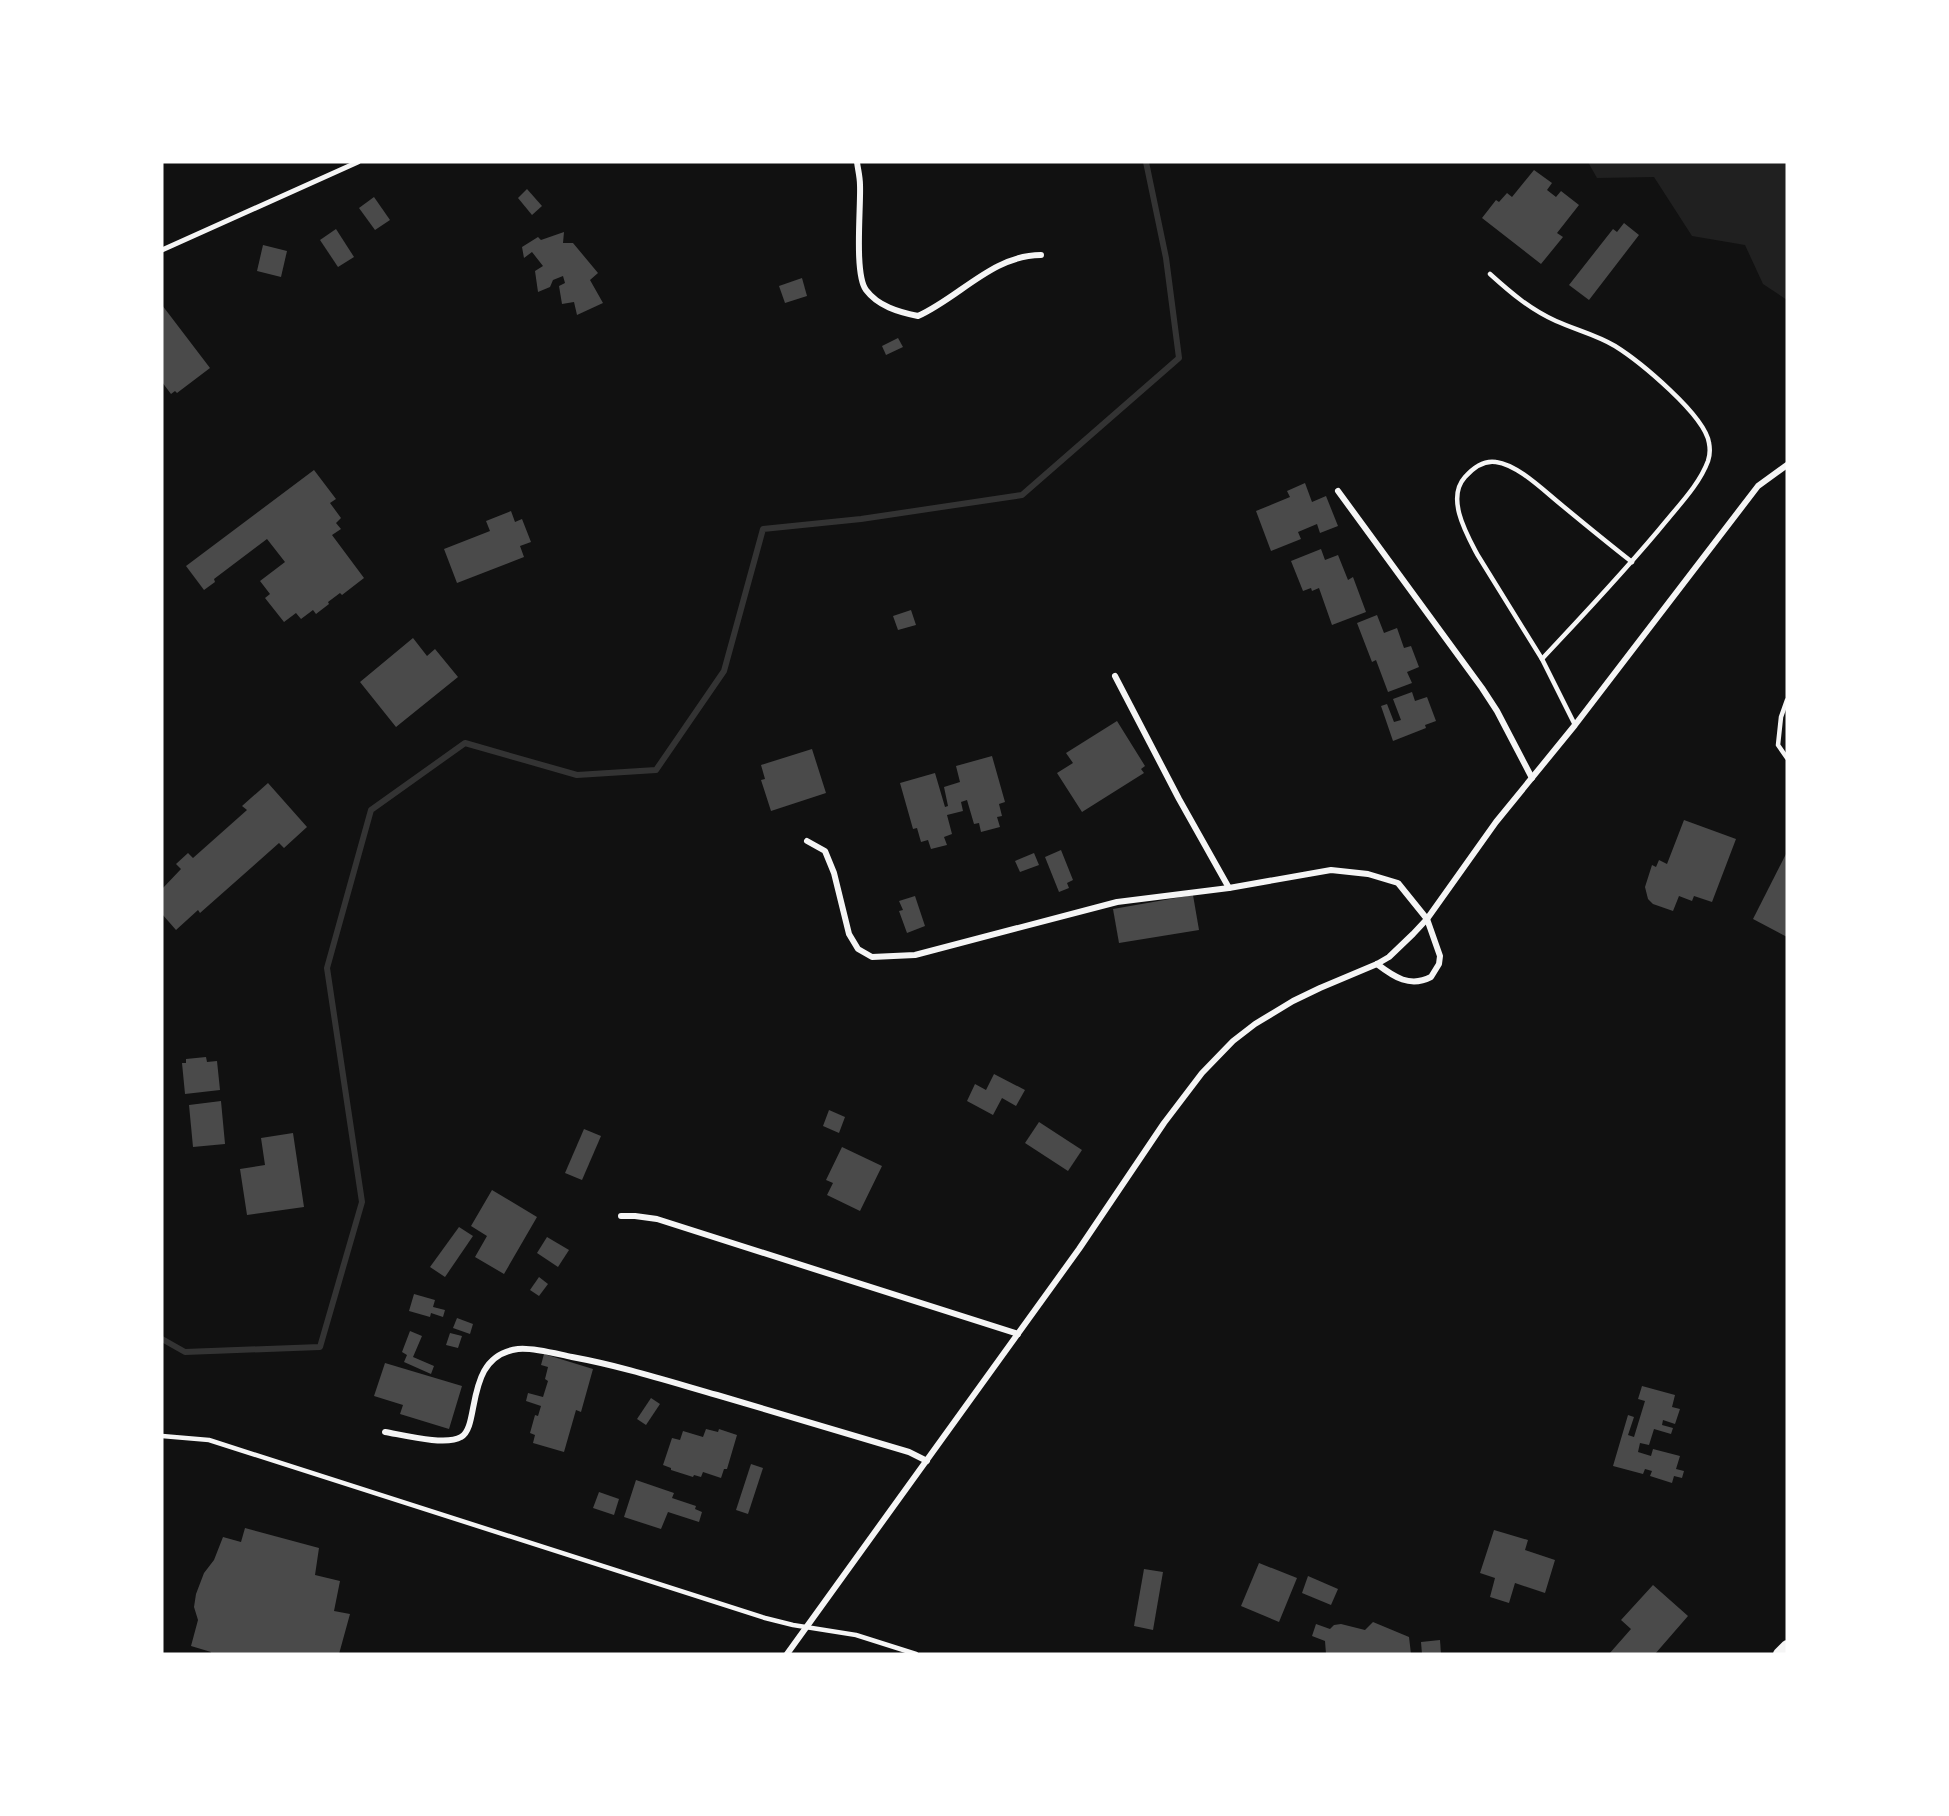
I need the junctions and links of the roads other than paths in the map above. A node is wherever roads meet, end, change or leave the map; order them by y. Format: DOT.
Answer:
graph roads {
  1 [pos="358,162"];
  2 [pos="857,162"];
  3 [pos="162,250"];
  4 [pos="1041,255"];
  5 [pos="1490,274"];
  6 [pos="1787,465"];
  7 [pos="1338,491"];
  8 [pos="1632,562"];
  9 [pos="1542,660"];
  10 [pos="1115,676"];
  11 [pos="1787,700"];
  12 [pos="1575,725"];
  13 [pos="1787,759"];
  14 [pos="1532,778"];
  15 [pos="807,841"];
  16 [pos="1229,888"];
  17 [pos="1427,919"];
  18 [pos="1377,964"];
  19 [pos="621,1216"];
  20 [pos="1018,1334"];
  21 [pos="385,1432"];
  22 [pos="162,1437"];
  23 [pos="927,1461"];
  24 [pos="808,1627"];
  25 [pos="1787,1646"];
  26 [pos="787,1654"];
  27 [pos="916,1654"];
  28 [pos="1779,1654"];
  1 -- 3 [label="street"];
  2 -- 4 [label="street"];
  5 -- 8 [label="lane"];
  6 -- 12 [label="street"];
  7 -- 14 [label="street"];
  8 -- 9 [label="lane"];
  8 -- 9 [label="lane"];
  9 -- 12 [label="lane"];
  10 -- 16 [label="street"];
  11 -- 13 [label="lane"];
  12 -- 14 [label="street"];
  14 -- 17 [label="street"];
  15 -- 16 [label="street"];
  16 -- 17 [label="street"];
  17 -- 18 [label="street"];
  17 -- 18 [label="street"];
  18 -- 20 [label="street"];
  19 -- 20 [label="street"];
  20 -- 23 [label="street"];
  21 -- 23 [label="street"];
  22 -- 24 [label="lane"];
  23 -- 24 [label="street"];
  24 -- 26 [label="street"];
  24 -- 27 [label="lane"];
  25 -- 28 [label="main road"];
}
